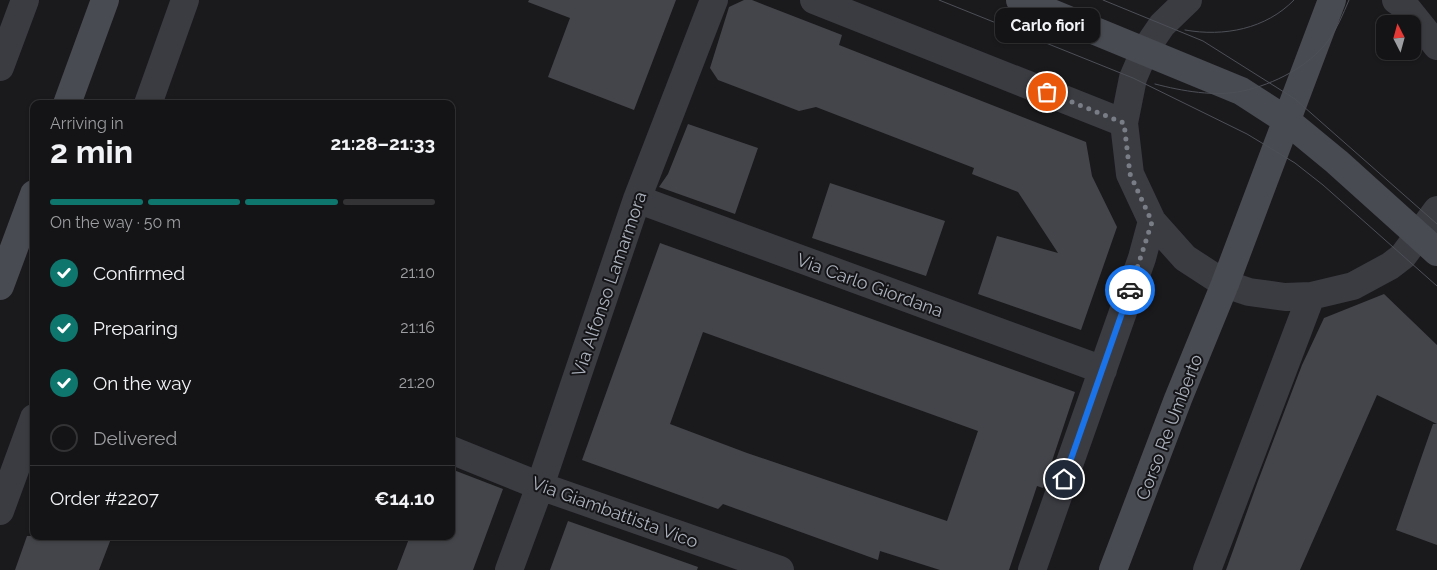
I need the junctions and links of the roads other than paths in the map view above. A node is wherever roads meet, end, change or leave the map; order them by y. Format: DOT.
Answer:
graph roads {
  1 [pos="104,0"];
  2 [pos="185,0"];
  3 [pos="714,0"];
  4 [pos="814,0"];
  5 [pos="1020,0"];
  6 [pos="1332,0"];
  7 [pos="1184,1"];
  8 [pos="1403,2"];
  9 [pos="14,10"];
  10 [pos="1437,46"];
  11 [pos="1145,50"];
  12 [pos="0,67"];
  13 [pos="67,100"];
  14 [pos="149,100"];
  15 [pos="1286,120"];
  16 [pos="1124,123"];
  17 [pos="637,199"];
  18 [pos="30,205"];
  19 [pos="1437,210"];
  20 [pos="1152,222"];
  21 [pos="1428,244"];
  22 [pos="1225,284"];
  23 [pos="0,286"];
  24 [pos="1311,296"];
  25 [pos="1103,370"];
  26 [pos="30,429"];
  27 [pos="455,452"];
  28 [pos="540,486"];
  29 [pos="0,511"];
  30 [pos="509,570"];
  31 [pos="780,570"];
  32 [pos="1032,570"];
  33 [pos="1113,570"];
  34 [pos="1207,570"];
  1 -- 13 [label="main road"];
  2 -- 14 [label="street"];
  3 -- 17 [label="street, Via Alfonso Lamarmora"];
  4 -- 16 [label="street"];
  5 -- 11 [label="main road"];
  6 -- 15 [label="main road, Corso Re Umberto"];
  7 -- 11 [label="street"];
  8 -- 10 [label="street"];
  9 -- 12 [label="street"];
  11 -- 15 [label="main road"];
  11 -- 16 [label="street"];
  15 -- 21 [label="main road"];
  15 -- 22 [label="main road, Corso Re Umberto"];
  16 -- 20 [label="street"];
  17 -- 25 [label="street, Via Carlo Giordana"];
  17 -- 28 [label="street, Via Alfonso Lamarmora"];
  18 -- 23 [label="main road"];
  19 -- 21 [label="street"];
  20 -- 22 [label="street"];
  20 -- 25 [label="street"];
  21 -- 24 [label="street"];
  22 -- 24 [label="street"];
  22 -- 33 [label="main road, Corso Re Umberto"];
  24 -- 34 [label="street"];
  25 -- 32 [label="street"];
  26 -- 29 [label="street"];
  27 -- 28 [label="street, Via Giambattista Vico"];
  28 -- 30 [label="street, Via Alfonso Lamarmora"];
  28 -- 31 [label="street, Via Giambattista Vico"];
}
